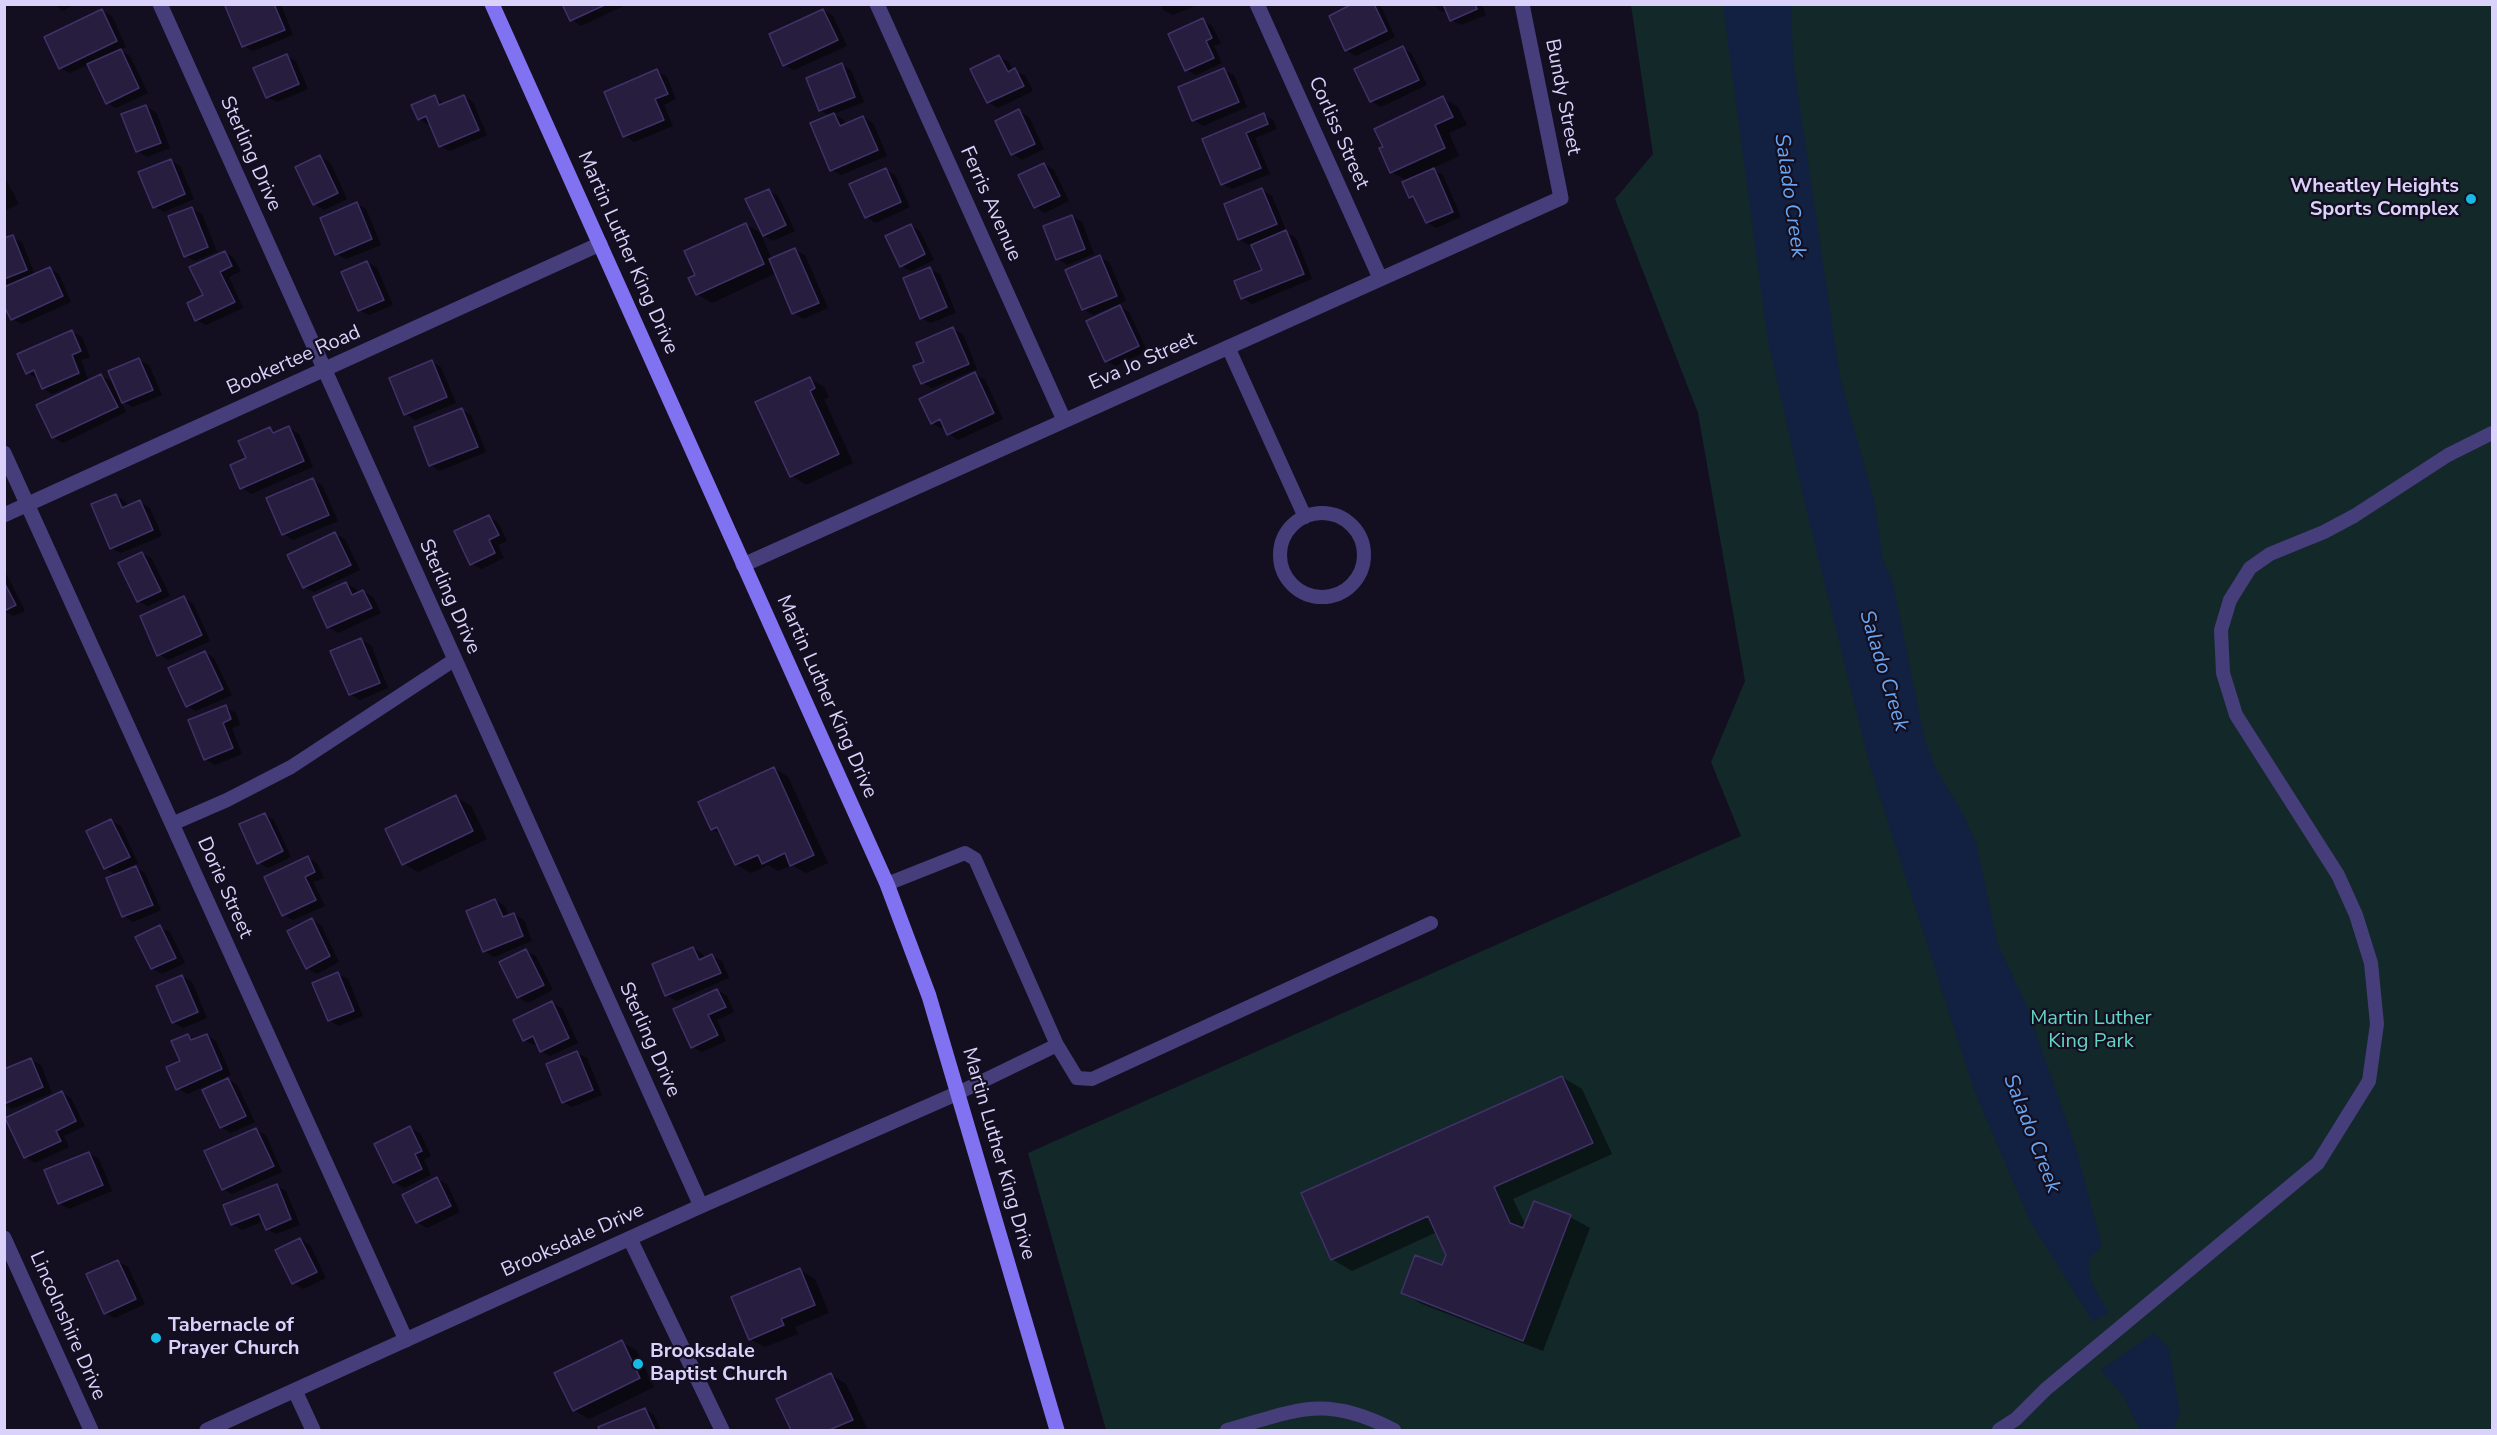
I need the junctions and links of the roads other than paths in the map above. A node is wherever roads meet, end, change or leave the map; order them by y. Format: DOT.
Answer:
graph roads {
  1 [pos="160,4"];
  2 [pos="492,4"];
  3 [pos="877,4"];
  4 [pos="1257,4"];
  5 [pos="1522,4"];
  6 [pos="1562,198"];
  7 [pos="600,244"];
  8 [pos="1380,279"];
  9 [pos="1228,347"];
  10 [pos="324,370"];
  11 [pos="1064,420"];
  12 [pos="2493,434"];
  13 [pos="4,453"];
  14 [pos="28,504"];
  15 [pos="4,515"];
  16 [pos="1305,517"];
  17 [pos="743,565"];
  18 [pos="454,660"];
  19 [pos="172,824"];
  20 [pos="887,884"];
  21 [pos="1431,923"];
  22 [pos="1057,1046"];
  23 [pos="958,1093"];
  24 [pos="700,1206"];
  25 [pos="4,1238"];
  26 [pos="630,1239"];
  27 [pos="406,1340"];
  28 [pos="295,1391"];
  29 [pos="91,1431"];
  30 [pos="207,1431"];
  31 [pos="313,1431"];
  32 [pos="722,1431"];
  33 [pos="1057,1431"];
  34 [pos="1227,1431"];
  35 [pos="1394,1431"];
  36 [pos="1999,1431"];
  1 -- 10 [label="street, Sterling Drive"];
  2 -- 7 [label="main road, Martin Luther King Drive"];
  3 -- 11 [label="street, Ferris Avenue"];
  4 -- 8 [label="street, Corliss Street"];
  5 -- 6 [label="street, Bundy Street"];
  6 -- 8 [label="street, Eva Jo Street"];
  7 -- 10 [label="street, Bookertee Road"];
  7 -- 17 [label="main road, Martin Luther King Drive"];
  8 -- 9 [label="street, Eva Jo Street"];
  9 -- 11 [label="street, Eva Jo Street"];
  9 -- 16 [label="lane"];
  10 -- 14 [label="street, Bookertee Road"];
  10 -- 18 [label="street, Sterling Drive"];
  11 -- 17 [label="street, Eva Jo Street"];
  12 -- 36 [label="lane"];
  13 -- 14 [label="street, Dorie Street"];
  14 -- 15 [label="street, Bookertee Road"];
  14 -- 19 [label="street, Dorie Street"];
  16 -- 16 [label="lane"];
  17 -- 20 [label="main road, Martin Luther King Drive"];
  18 -- 19 [label="lane"];
  18 -- 24 [label="street, Sterling Drive"];
  19 -- 27 [label="street, Dorie Street"];
  20 -- 22 [label="lane"];
  20 -- 23 [label="main road, Martin Luther King Drive"];
  21 -- 22 [label="lane"];
  22 -- 23 [label="lane"];
  23 -- 24 [label="street, Brooksdale Drive"];
  23 -- 33 [label="main road, Martin Luther King Drive"];
  24 -- 26 [label="street, Brooksdale Drive"];
  25 -- 29 [label="street, Lincolnshire Drive"];
  26 -- 27 [label="street, Brooksdale Drive"];
  26 -- 32 [label="street"];
  27 -- 28 [label="street, Brooksdale Drive"];
  28 -- 30 [label="street, Brooksdale Drive"];
  28 -- 31 [label="street"];
  34 -- 35 [label="lane"];
}
